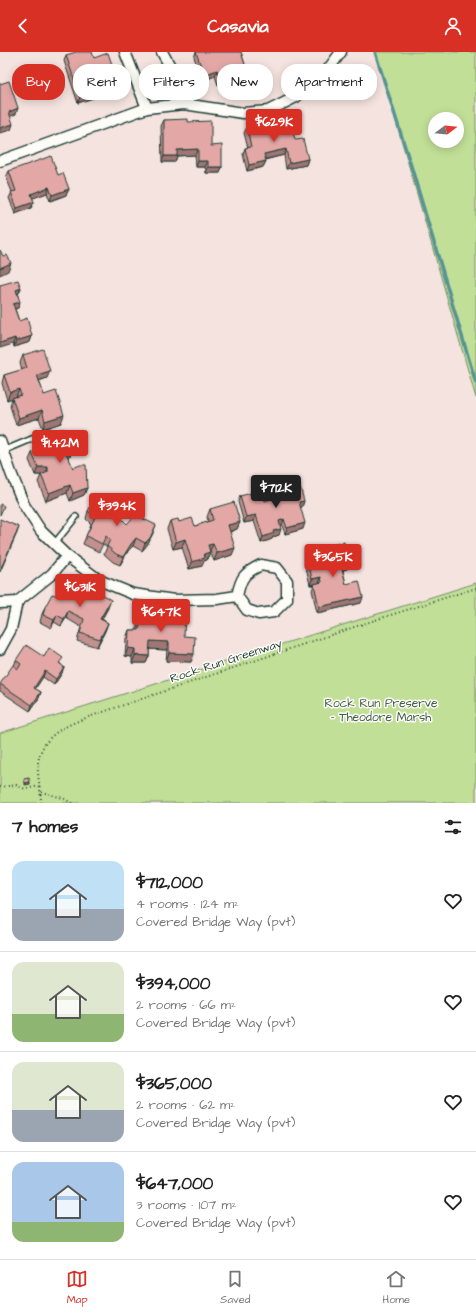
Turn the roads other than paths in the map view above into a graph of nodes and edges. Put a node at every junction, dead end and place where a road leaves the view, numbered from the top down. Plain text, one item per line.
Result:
1 (125, 52) edge
2 (162, 52) edge
3 (341, 52) edge
4 (184, 104) junction
5 (147, 108) junction
6 (0, 161) edge
7 (38, 436) dead end
8 (2, 446) edge
9 (76, 517) dead end
10 (54, 544) junction
11 (67, 556) junction
12 (237, 596) junction
13 (17, 602) junction
14 (0, 603) edge
15 (0, 649) edge

1 - 5 street
2 - 4 street
3 - 4 street
4 - 5 street
5 - 6 street
7 - 8 lane
8 - 10 street
9 - 10 lane
10 - 11 street
11 - 12 street
11 - 13 street
12 - 12 street
13 - 14 street
13 - 15 street

